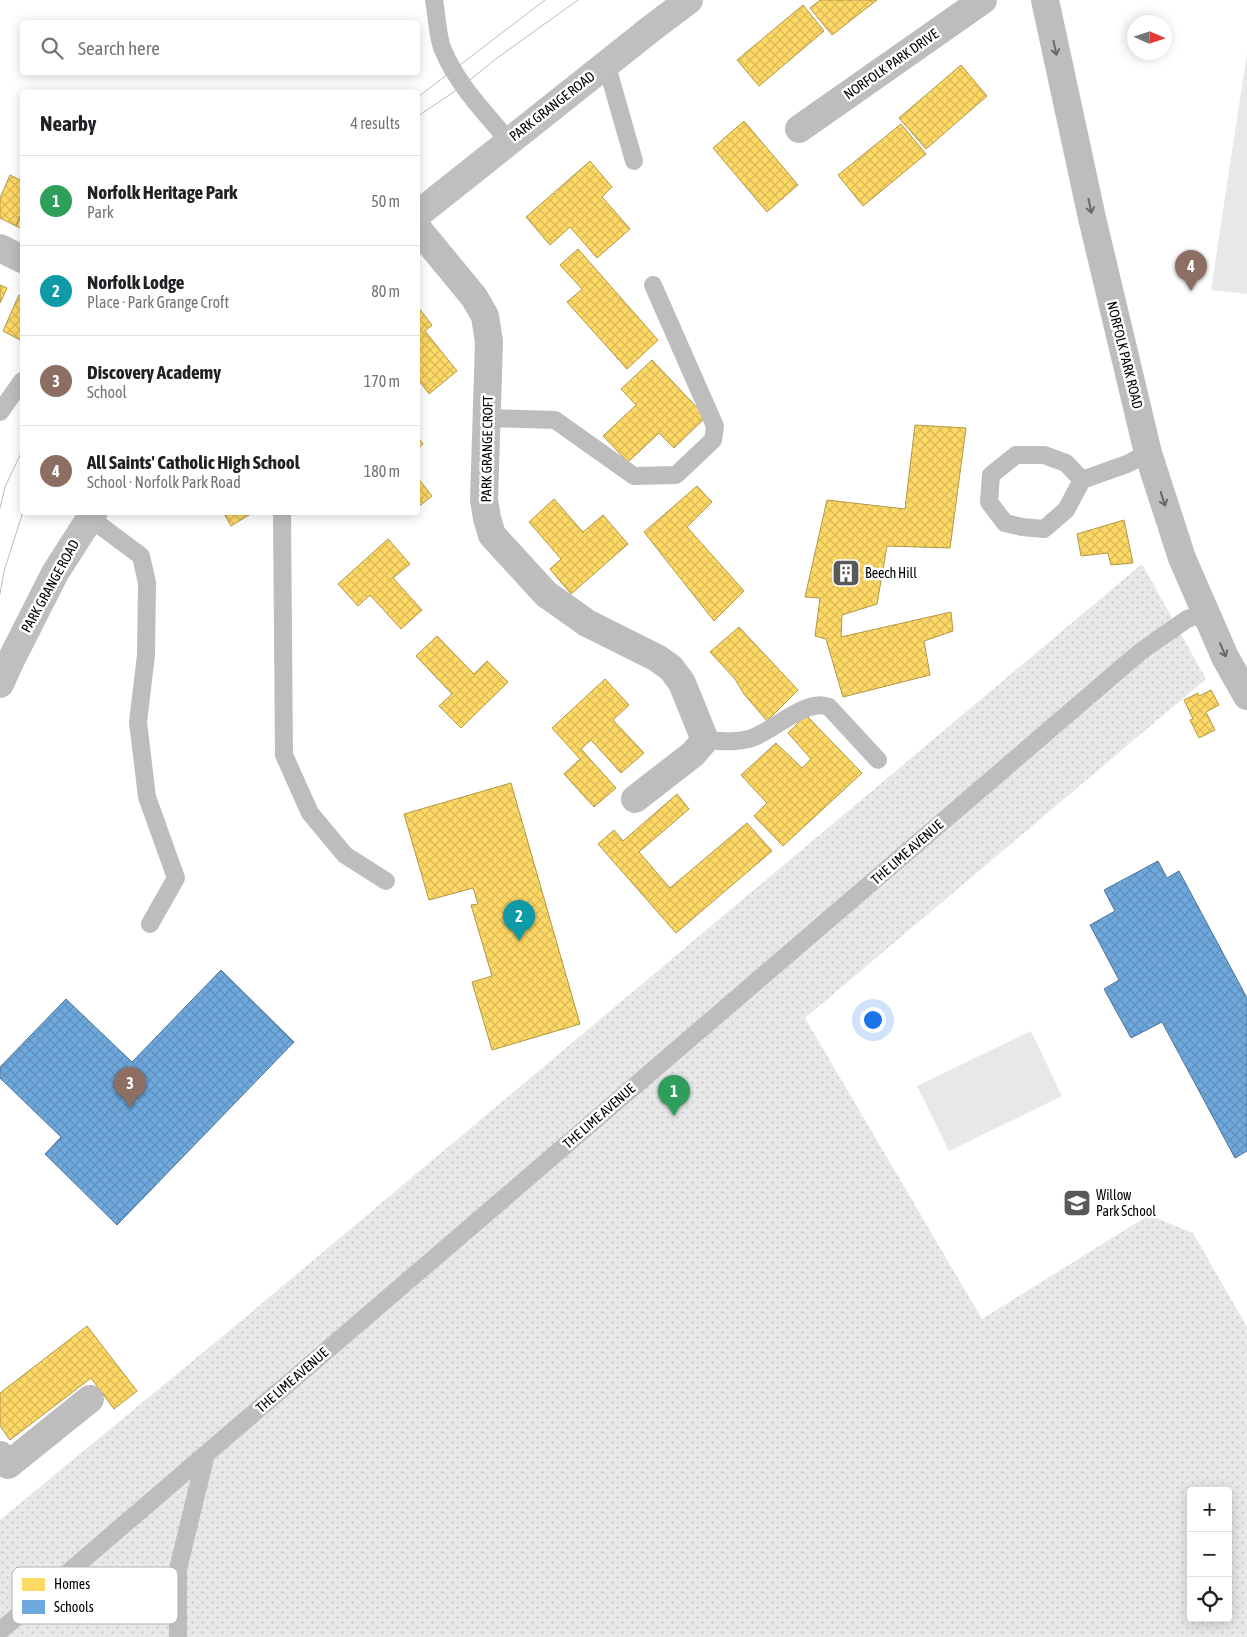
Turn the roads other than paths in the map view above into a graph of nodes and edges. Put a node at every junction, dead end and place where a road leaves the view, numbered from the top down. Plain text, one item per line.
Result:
1 (434, 0) edge
2 (689, 0) edge
3 (982, 0) edge
4 (1045, 0) edge
5 (606, 64) junction
6 (798, 129) dead end
7 (509, 141) junction
8 (634, 161) dead end
9 (420, 212) edge
10 (420, 231) edge
11 (0, 248) edge
12 (20, 258) edge
13 (653, 285) dead end
14 (20, 384) edge
15 (0, 412) edge
16 (487, 418) junction
17 (1148, 453) junction
18 (1082, 480) junction
19 (92, 515) edge
20 (282, 515) edge
21 (1206, 613) junction
22 (3, 669) edge
23 (1247, 696) edge
24 (705, 740) junction
25 (878, 760) dead end
26 (635, 799) dead end
27 (386, 881) dead end
28 (150, 924) dead end
29 (90, 1400) dead end
30 (206, 1454) junction
31 (3, 1463) edge
32 (74, 1567) edge
33 (12, 1621) edge
34 (0, 1631) edge
35 (178, 1637) edge

1 - 7 lane
2 - 5 street, PARK GRANGE ROAD
3 - 6 street, NORFOLK PARK DRIVE
4 -> 17 street, NORFOLK PARK ROAD
5 - 7 street, PARK GRANGE ROAD
5 - 8 lane
7 - 9 street, PARK GRANGE ROAD
10 - 16 street, PARK GRANGE CROFT
11 - 12 street
13 - 16 lane
14 - 15 lane
16 - 24 street, PARK GRANGE CROFT
17 - 18 lane
17 -> 21 street, NORFOLK PARK ROAD
18 - 18 lane
19 - 22 street, PARK GRANGE ROAD
19 - 28 lane
20 - 27 lane
21 -> 23 street, NORFOLK PARK ROAD
21 - 30 lane, THE LIME AVENUE
24 - 25 lane
24 - 26 street
29 - 31 street
30 - 32 lane, THE LIME AVENUE
30 - 35 lane
33 - 34 lane, THE LIME AVENUE

